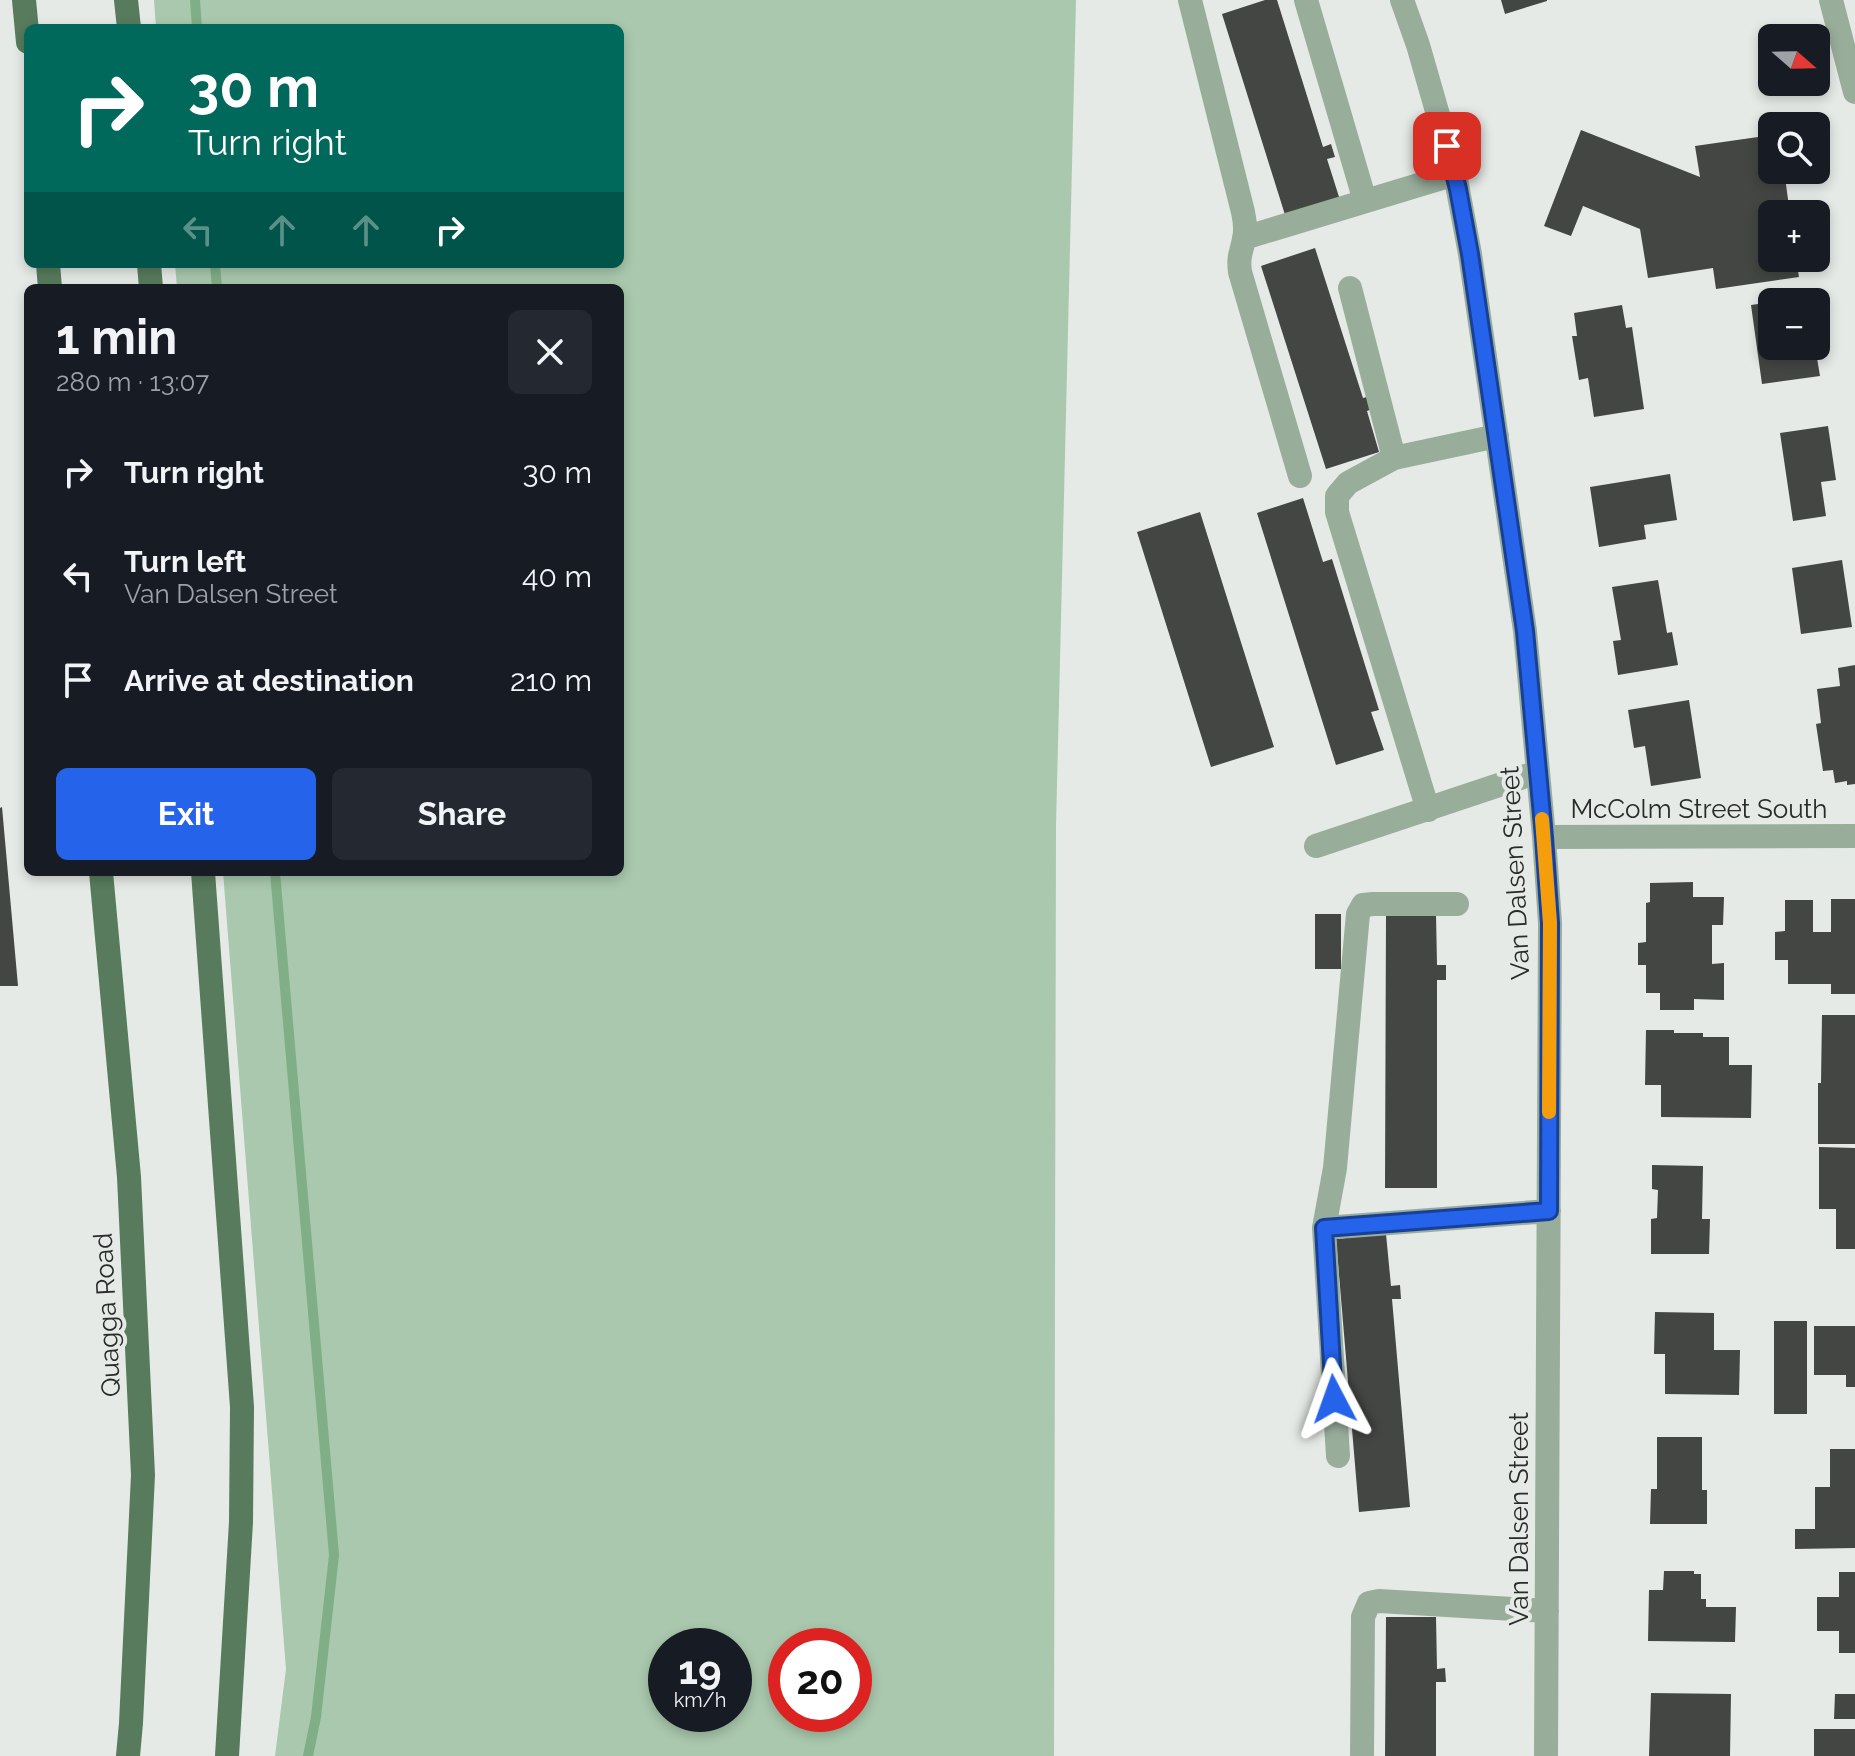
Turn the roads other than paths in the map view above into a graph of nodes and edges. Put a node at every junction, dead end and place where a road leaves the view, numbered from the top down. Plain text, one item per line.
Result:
1 (24, 0) edge
2 (126, 0) edge
3 (1190, 0) edge
4 (1306, 0) edge
5 (1402, 0) edge
6 (1831, 0) edge
7 (26, 24) edge
8 (129, 24) edge
9 (1855, 92) edge
10 (1455, 174) junction
11 (1365, 201) junction
12 (1244, 238) junction
13 (1350, 288) dead end
14 (1497, 436) junction
15 (1394, 458) junction
16 (1300, 476) dead end
17 (1538, 772) junction
18 (1428, 810) junction
19 (1855, 836) edge
20 (1544, 837) junction
21 (1316, 846) dead end
22 (101, 876) edge
23 (203, 876) edge
24 (1457, 904) dead end
25 (1549, 1211) junction
26 (1324, 1228) junction
27 (1338, 1456) dead end
28 (1547, 1611) junction
29 (128, 1756) edge
30 (227, 1756) edge
31 (1362, 1756) edge
32 (1546, 1756) edge

1 - 7 main road
2 - 8 main road
3 - 12 street
4 - 11 street
5 - 10 street, Van Dalsen Street
6 - 9 street
10 - 11 street
10 - 14 street, Van Dalsen Street
11 - 12 street
12 - 16 street
13 - 15 street
14 - 15 street
14 - 17 street, Van Dalsen Street
15 - 18 street
17 - 18 street
17 - 20 street, Van Dalsen Street
18 - 21 street
19 - 20 street, McColm Street South
20 - 25 street, Van Dalsen Street
22 - 29 main road, Quagga Road
23 - 30 main road
24 - 26 street
25 - 26 street
25 - 28 street, Van Dalsen Street
26 - 27 street
28 - 31 street
28 - 32 street, Van Dalsen Street

